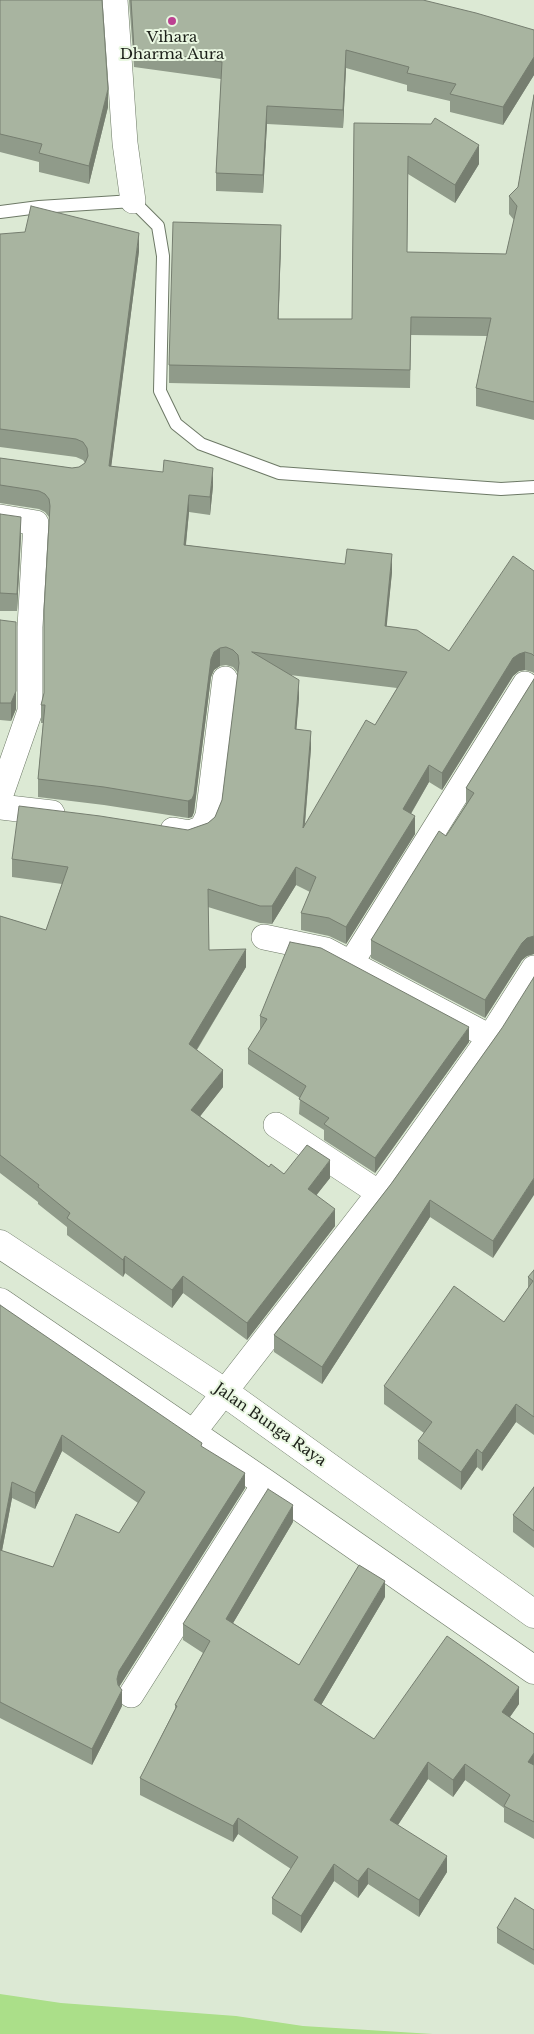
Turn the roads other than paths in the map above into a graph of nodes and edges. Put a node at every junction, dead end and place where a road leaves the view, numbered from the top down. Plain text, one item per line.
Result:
1 (115, 0) edge
2 (133, 201) junction
3 (0, 212) edge
4 (534, 487) edge
5 (0, 516) edge
6 (225, 679) dead end
7 (525, 684) dead end
8 (0, 797) edge
9 (0, 807) edge
10 (74, 816) edge
11 (151, 827) edge
12 (264, 937) dead end
13 (350, 963) junction
14 (534, 968) edge
15 (490, 1037) junction
16 (276, 1125) dead end
17 (379, 1193) junction
18 (0, 1244) edge
19 (0, 1302) edge
20 (224, 1392) junction
21 (192, 1434) junction
22 (265, 1483) junction
23 (534, 1614) edge
24 (534, 1670) edge
25 (131, 1696) dead end

1 - 2 street
2 - 3 lane
2 - 4 lane
5 - 8 street
6 - 11 street
7 - 13 street
9 - 10 street
12 - 13 street
13 - 15 street
14 - 15 street
15 - 17 street
16 - 17 street
17 - 20 street
18 - 20 main road, Jalan Bunga Raya
19 - 21 main road
20 - 21 street
20 - 23 main road, Jalan Bunga Raya
21 - 22 main road
22 - 24 main road
22 - 25 street

